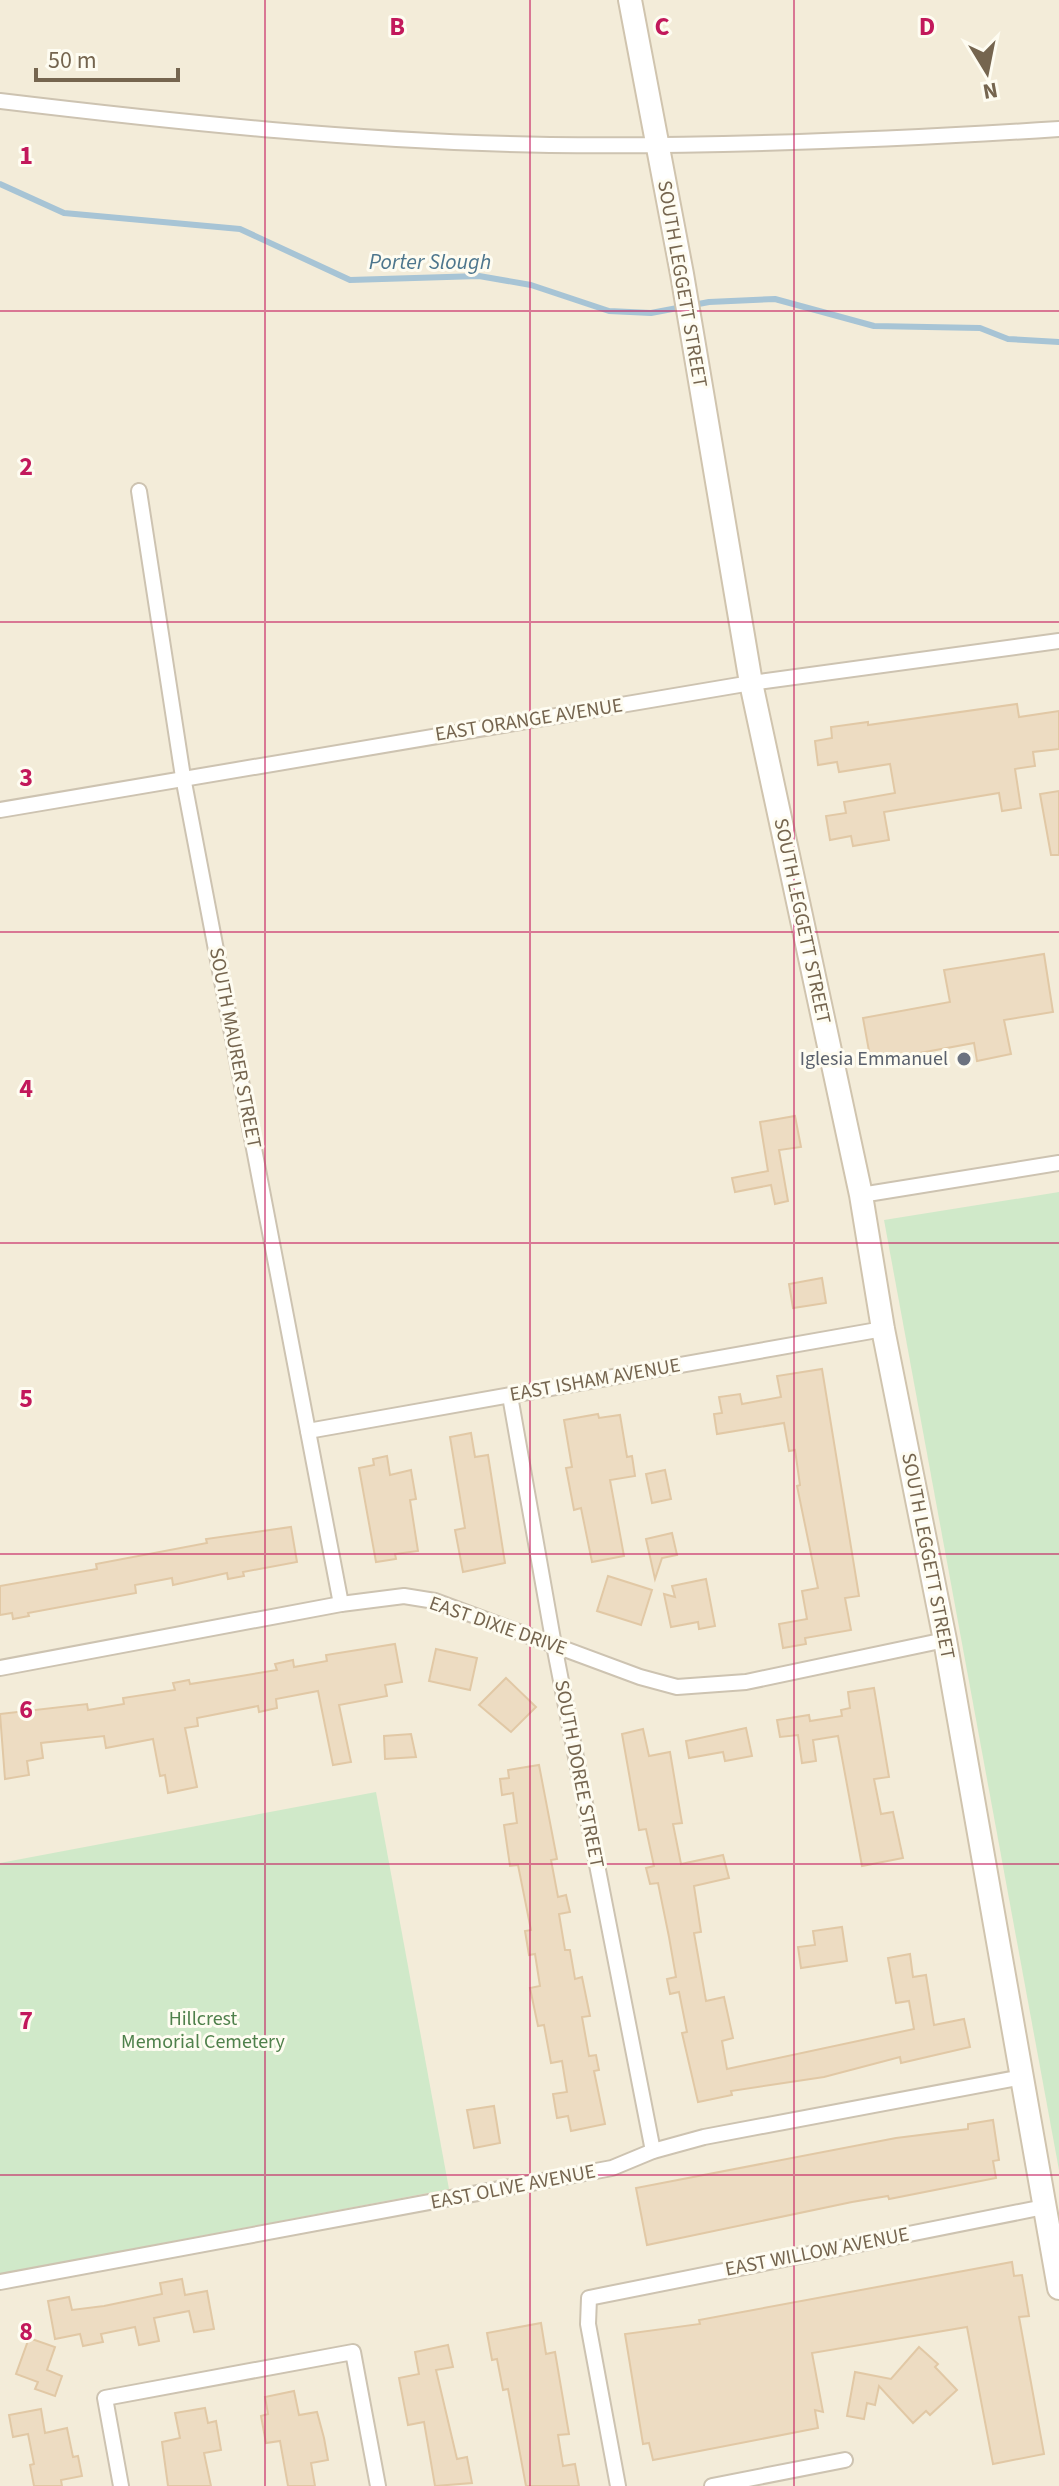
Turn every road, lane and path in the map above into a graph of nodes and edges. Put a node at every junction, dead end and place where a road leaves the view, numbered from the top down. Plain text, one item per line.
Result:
1 (630, 0) edge
2 (0, 101) edge
3 (1059, 129) edge
4 (657, 145) junction
5 (139, 491) dead end
6 (1059, 641) edge
7 (751, 683) junction
8 (183, 777) junction
9 (0, 810) edge
10 (1059, 1163) edge
11 (861, 1195) junction
12 (883, 1329) junction
13 (510, 1396) junction
14 (308, 1431) junction
15 (341, 1604) junction
16 (945, 1640) junction
17 (554, 1645) junction
18 (0, 1668) edge
19 (1022, 2077) junction
20 (653, 2151) junction
21 (1044, 2207) junction
22 (0, 2282) edge
23 (1059, 2288) edge
24 (845, 2460) dead end
25 (121, 2486) edge
26 (378, 2486) edge
27 (618, 2486) edge
28 (712, 2486) edge

1 - 4 street, SOUTH LEGGETT STREET
2 - 4 street
3 - 4 street
4 - 7 street, SOUTH LEGGETT STREET
5 - 8 street, SOUTH MAURER STREET
6 - 7 street, EAST ORANGE AVENUE
7 - 8 street, EAST ORANGE AVENUE
7 - 11 street, SOUTH LEGGETT STREET
8 - 9 street, EAST ORANGE AVENUE
8 - 14 street, SOUTH MAURER STREET
10 - 11 street
11 - 12 street, SOUTH LEGGETT STREET
12 - 13 street, EAST ISHAM AVENUE
12 - 16 street, SOUTH LEGGETT STREET
13 - 14 street, EAST ISHAM AVENUE
13 - 17 street, SOUTH DOREE STREET
14 - 15 street, SOUTH MAURER STREET
15 - 17 street, EAST DIXIE DRIVE
15 - 18 street, EAST DIXIE DRIVE
16 - 17 street, EAST DIXIE DRIVE
16 - 19 street, SOUTH LEGGETT STREET
17 - 20 street, SOUTH DOREE STREET
19 - 20 street, EAST OLIVE AVENUE
19 - 21 street, SOUTH LEGGETT STREET
20 - 22 street, EAST OLIVE AVENUE
21 - 23 street, SOUTH LEGGETT STREET
21 - 27 street, EAST WILLOW AVENUE
24 - 28 street
25 - 26 street

